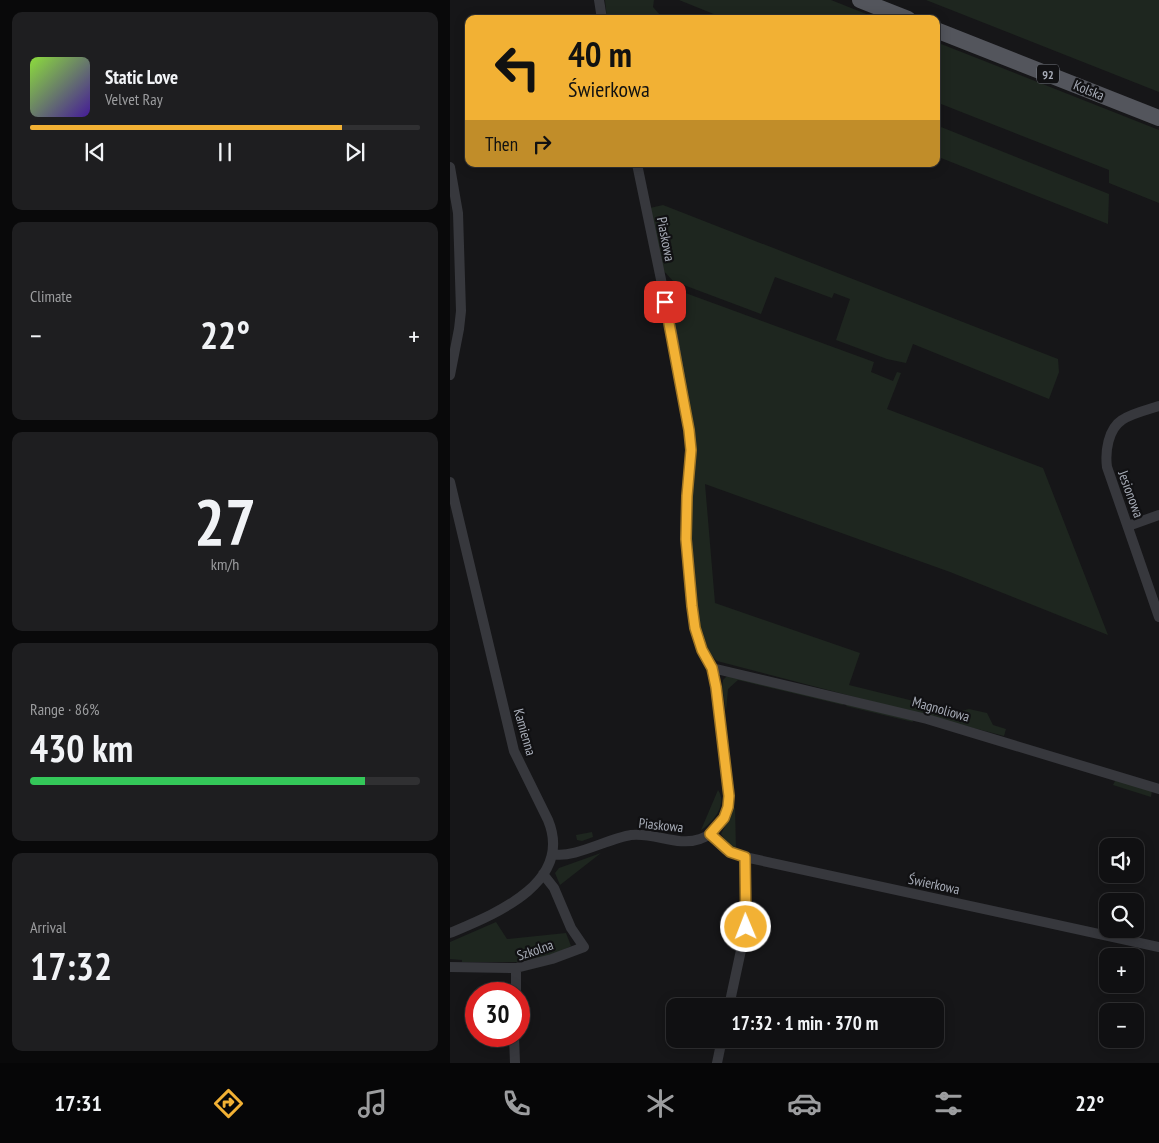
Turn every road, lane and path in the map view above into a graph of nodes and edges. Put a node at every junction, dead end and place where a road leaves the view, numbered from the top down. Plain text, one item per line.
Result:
1 (599, 0) edge
2 (860, 0) edge
3 (601, 15) edge
4 (898, 15) edge
5 (940, 32) edge
6 (1159, 118) edge
7 (450, 167) edge
8 (638, 167) edge
9 (450, 375) edge
10 (1159, 406) edge
11 (450, 482) edge
12 (1159, 516) edge
13 (1128, 526) junction
14 (1159, 617) edge
15 (712, 668) junction
16 (1159, 790) edge
17 (710, 834) junction
18 (553, 854) junction
19 (745, 857) junction
20 (543, 874) junction
21 (450, 933) edge
22 (1159, 947) edge
23 (450, 967) edge
24 (516, 968) junction
25 (516, 982) edge
26 (731, 998) edge
27 (515, 1047) edge
28 (720, 1048) edge
29 (516, 1063) edge
30 (717, 1063) edge

1 - 3 street
2 - 4 main road
5 - 6 main road, Kolska / 92
7 - 9 street
8 - 15 street, Piaskowa
10 - 13 street, Jesionowa
11 - 18 street, Kamienna
12 - 13 street
13 - 14 street, Jesionowa
15 - 16 street, Magnoliowa
15 - 17 street, Piaskowa
17 - 18 street, Piaskowa
17 - 19 street, Świerkowa
18 - 20 street
19 - 22 street, Świerkowa
19 - 26 street
20 - 21 street
20 - 24 street, Szkolna
23 - 24 street
24 - 25 street, Szkolna
27 - 29 street
28 - 30 street

